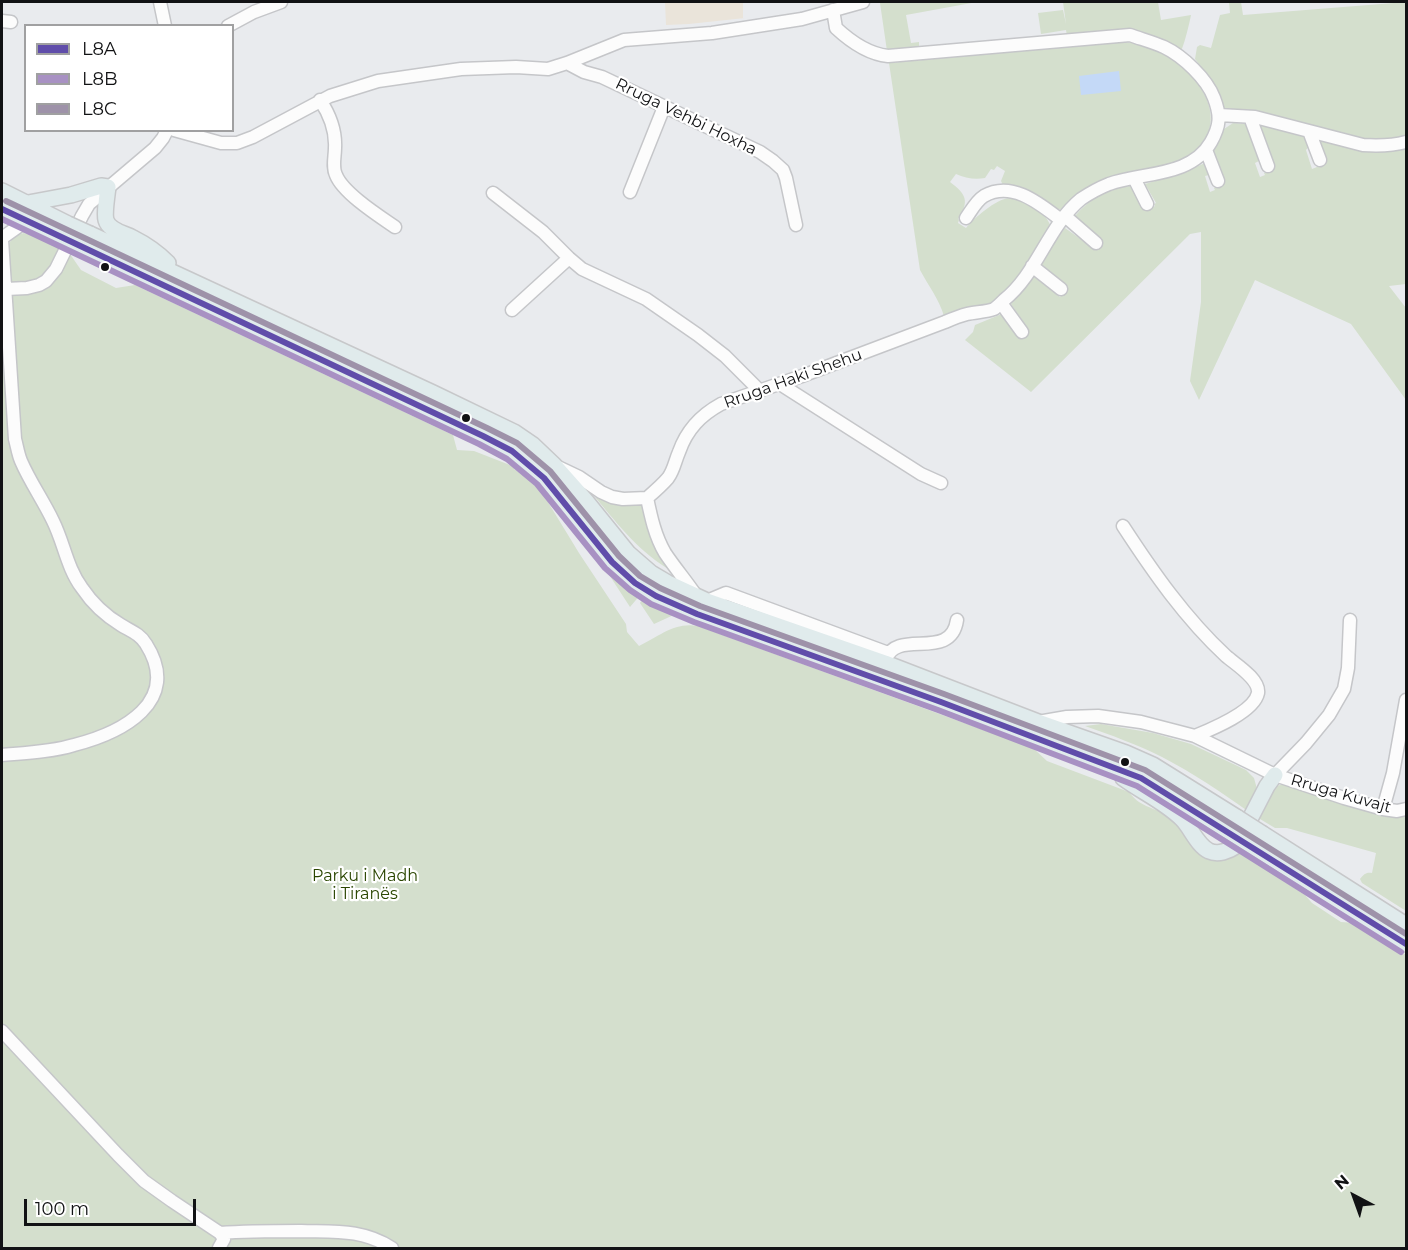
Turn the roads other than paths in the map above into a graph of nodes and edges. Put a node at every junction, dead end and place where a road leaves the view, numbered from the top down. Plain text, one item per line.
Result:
1 (160, 2) edge
2 (282, 2) edge
3 (863, 2) edge
4 (833, 10) junction
5 (165, 24) edge
6 (232, 24) edge
7 (567, 63) junction
8 (320, 100) junction
9 (664, 107) junction
10 (1219, 115) junction
11 (1250, 117) junction
12 (1309, 130) junction
13 (166, 132) edge
14 (182, 132) edge
15 (1407, 142) edge
16 (1206, 150) junction
17 (1320, 160) dead end
18 (1268, 166) dead end
19 (1134, 178) junction
20 (1218, 181) dead end
21 (108, 187) junction
22 (2, 191) edge
23 (630, 192) dead end
24 (493, 193) dead end
25 (28, 203) junction
26 (1147, 204) dead end
27 (2, 209) edge
28 (966, 218) dead end
29 (1063, 218) junction
30 (31, 223) junction
31 (796, 225) dead end
32 (394, 227) dead end
33 (2, 239) edge
34 (1096, 243) dead end
35 (569, 258) junction
36 (1032, 266) junction
37 (183, 276) junction
38 (6, 289) junction
39 (1061, 289) dead end
40 (1001, 303) junction
41 (512, 310) dead end
42 (1022, 332) dead end
43 (780, 384) junction
44 (759, 390) junction
45 (554, 465) junction
46 (941, 483) dead end
47 (647, 498) junction
48 (1123, 526) dead end
49 (702, 599) junction
50 (957, 620) dead end
51 (1350, 620) dead end
52 (886, 658) junction
53 (1407, 700) edge
54 (1038, 722) junction
55 (1195, 736) junction
56 (2, 755) edge
57 (1101, 763) junction
58 (1275, 775) junction
59 (1383, 809) junction
60 (1407, 809) edge
61 (1407, 925) edge
62 (1407, 944) edge
63 (2, 1031) edge
64 (220, 1233) junction
65 (219, 1248) edge
66 (392, 1248) edge

1 - 5 street
2 - 6 street
3 - 4 street
4 - 7 street
4 - 10 street
7 - 8 street
7 - 9 street, Rruga Vehbi Hoxha
8 - 14 street
8 - 32 street
9 - 23 street
9 - 31 street, Rruga Vehbi Hoxha
10 - 11 street
10 - 16 street
11 - 12 street
11 - 18 street
12 - 15 street
12 - 17 street
13 - 21 street
16 - 19 street
16 - 20 street
19 - 26 street
19 - 29 street
21 - 25 main road
21 - 37 main road
21 - 38 street
22 - 25 main road
24 - 35 street
25 - 37 main road, bridge
27 - 30 main road
28 - 29 street
29 - 34 street
29 - 36 street
30 - 33 street
30 - 57 main road, bridge
33 - 38 street
35 - 41 street
35 - 44 street
36 - 39 street
36 - 40 street
37 - 45 main road
38 - 56 street
40 - 42 street
40 - 43 street, Rruga Haki Shehu
43 - 44 street, Rruga Haki Shehu
43 - 46 street
44 - 47 street, Rruga Haki Shehu
45 - 47 street
45 - 49 main road
47 - 49 street
48 - 55 street
49 - 52 main road
50 - 52 street
51 - 58 street, Rruga Kuvajt
52 - 54 main road
53 - 59 street
54 - 55 street, Rruga Kuvajt
54 - 61 main road, bridge
55 - 58 street, Rruga Kuvajt
57 - 58 main road
57 - 62 main road, bridge
58 - 59 street, Rruga Kuvajt
59 - 60 street, Rruga Kuvajt
63 - 64 street
64 - 65 street
64 - 66 street

